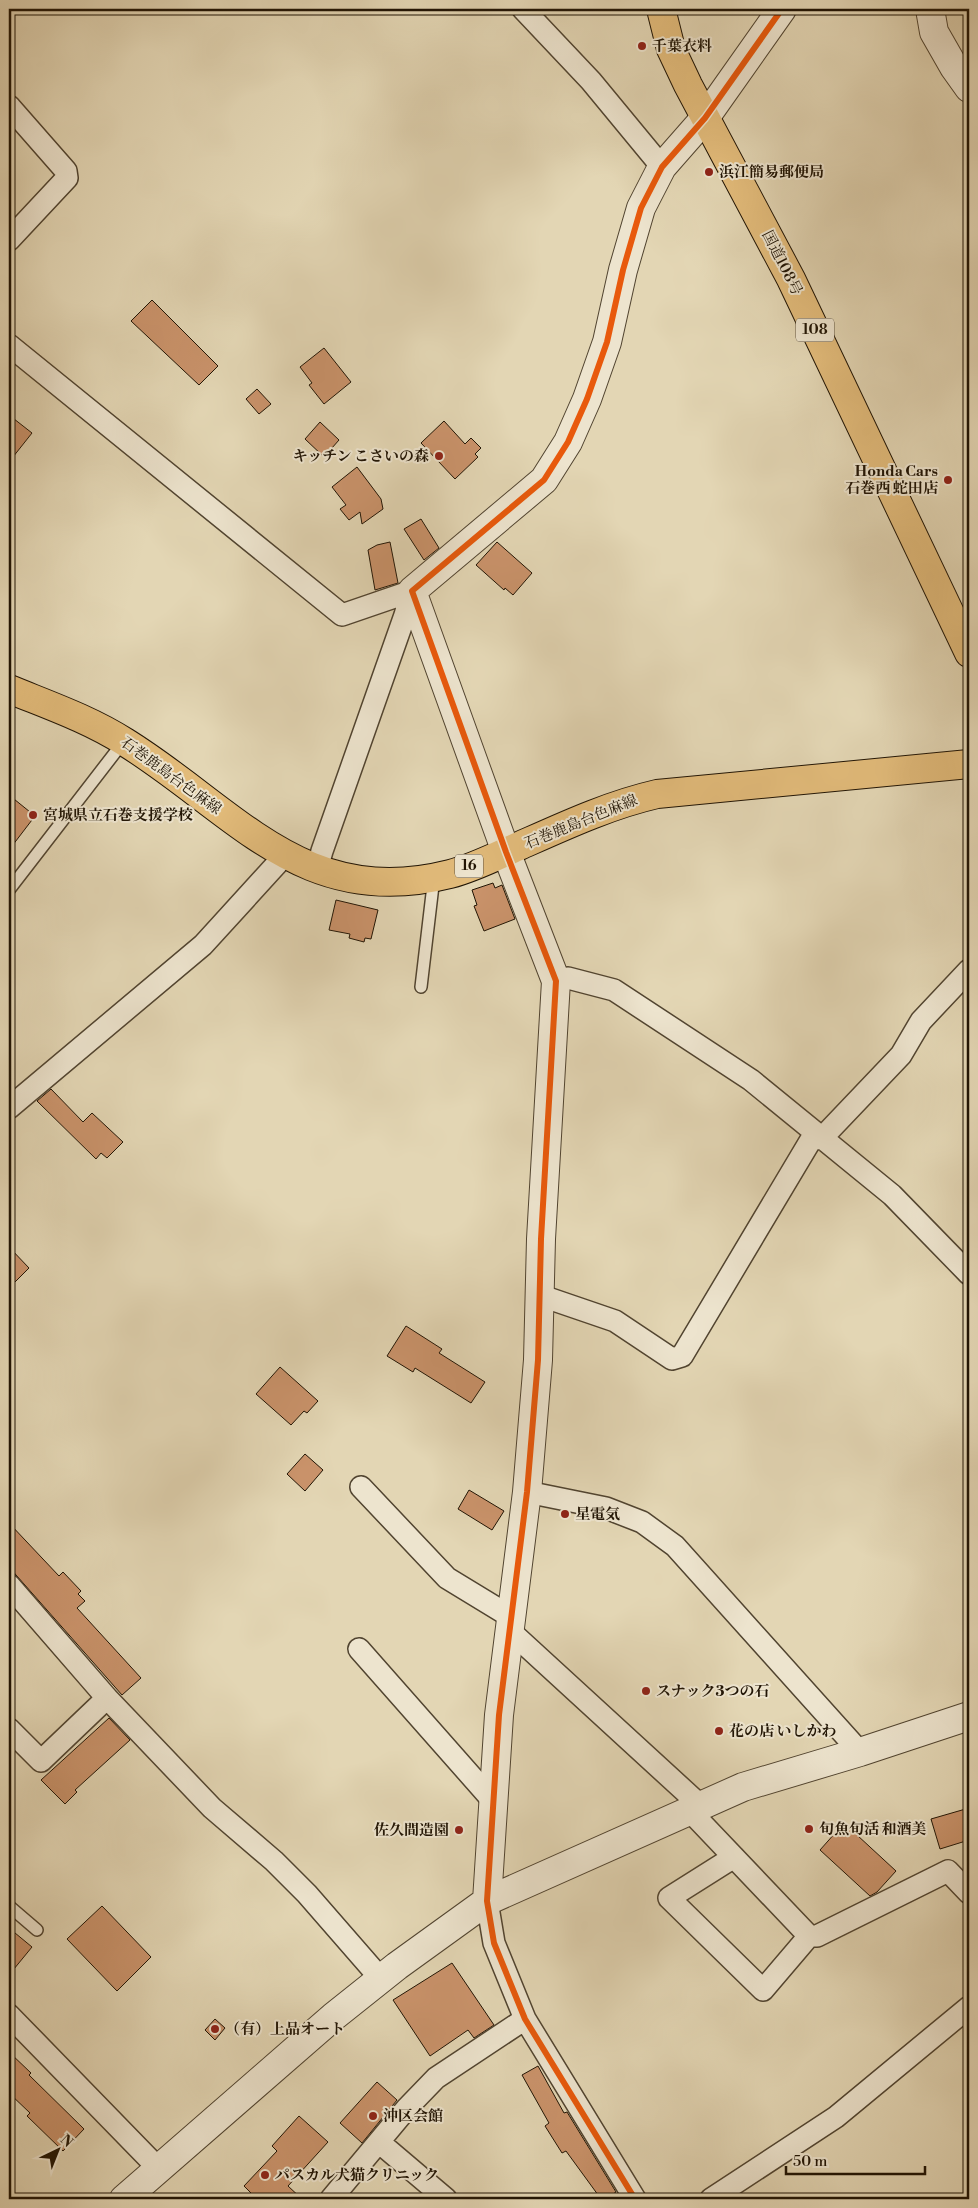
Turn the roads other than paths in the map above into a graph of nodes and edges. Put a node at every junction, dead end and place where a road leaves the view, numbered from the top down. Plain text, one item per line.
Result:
1 (524, 9) edge
2 (661, 9) edge
3 (782, 9) edge
4 (930, 9) edge
5 (969, 88) edge
6 (9, 106) edge
7 (705, 118) junction
8 (662, 167) junction
9 (9, 240) edge
10 (9, 345) edge
11 (412, 591) junction
12 (969, 653) edge
13 (9, 689) edge
14 (124, 741) junction
15 (969, 764) edge
16 (506, 852) junction
17 (285, 855) junction
18 (317, 869) junction
19 (434, 877) junction
20 (9, 890) edge
21 (969, 970) edge
22 (556, 981) junction
23 (421, 987) dead end
24 (9, 1108) edge
25 (818, 1136) junction
26 (969, 1274) edge
27 (539, 1295) junction
28 (361, 1487) dead end
29 (527, 1492) junction
30 (9, 1585) edge
31 (510, 1624) junction
32 (359, 1649) dead end
33 (107, 1698) junction
34 (969, 1716) edge
35 (9, 1729) edge
36 (860, 1752) junction
37 (494, 1802) junction
38 (695, 1808) junction
39 (734, 1857) junction
40 (969, 1893) edge
41 (487, 1901) junction
42 (9, 1906) edge
43 (37, 1930) dead end
44 (809, 1936) junction
45 (381, 1978) junction
46 (969, 2007) edge
47 (9, 2015) edge
48 (525, 2019) junction
49 (380, 2143) junction
50 (158, 2168) junction
51 (124, 2199) edge
52 (331, 2199) edge
53 (446, 2199) edge
54 (635, 2199) edge
55 (710, 2199) edge

1 - 8 street
2 - 7 main road, 国道108号 / 108
3 - 7 street
4 - 5 street
6 - 9 street
7 - 8 street
7 - 12 main road, 国道108号 / 108
8 - 11 street
10 - 11 street
11 - 16 street
11 - 18 street
13 - 14 main road, 石巻鹿島台色麻線 / 16
14 - 17 main road, 石巻鹿島台色麻線 / 16
14 - 20 lane
15 - 16 main road, 石巻鹿島台色麻線 / 16
16 - 19 main road, 石巻鹿島台色麻線 / 16
16 - 22 street
17 - 18 main road, 石巻鹿島台色麻線 / 16
17 - 24 street
18 - 19 main road, 石巻鹿島台色麻線 / 16
19 - 23 lane
21 - 25 street
22 - 25 street
22 - 27 street
25 - 26 street
25 - 27 street
27 - 29 street
28 - 31 street
29 - 31 street
29 - 36 street
30 - 33 street
31 - 37 street
31 - 38 street
32 - 37 street
33 - 35 street
33 - 45 street
34 - 36 street
36 - 38 street
37 - 41 street
38 - 39 street
38 - 41 street
39 - 44 street
39 - 44 street
40 - 44 street
41 - 45 street
41 - 48 street
42 - 43 lane
45 - 50 street
46 - 55 street
47 - 50 street
48 - 49 street
48 - 54 street
49 - 52 street
49 - 53 street
50 - 51 street

